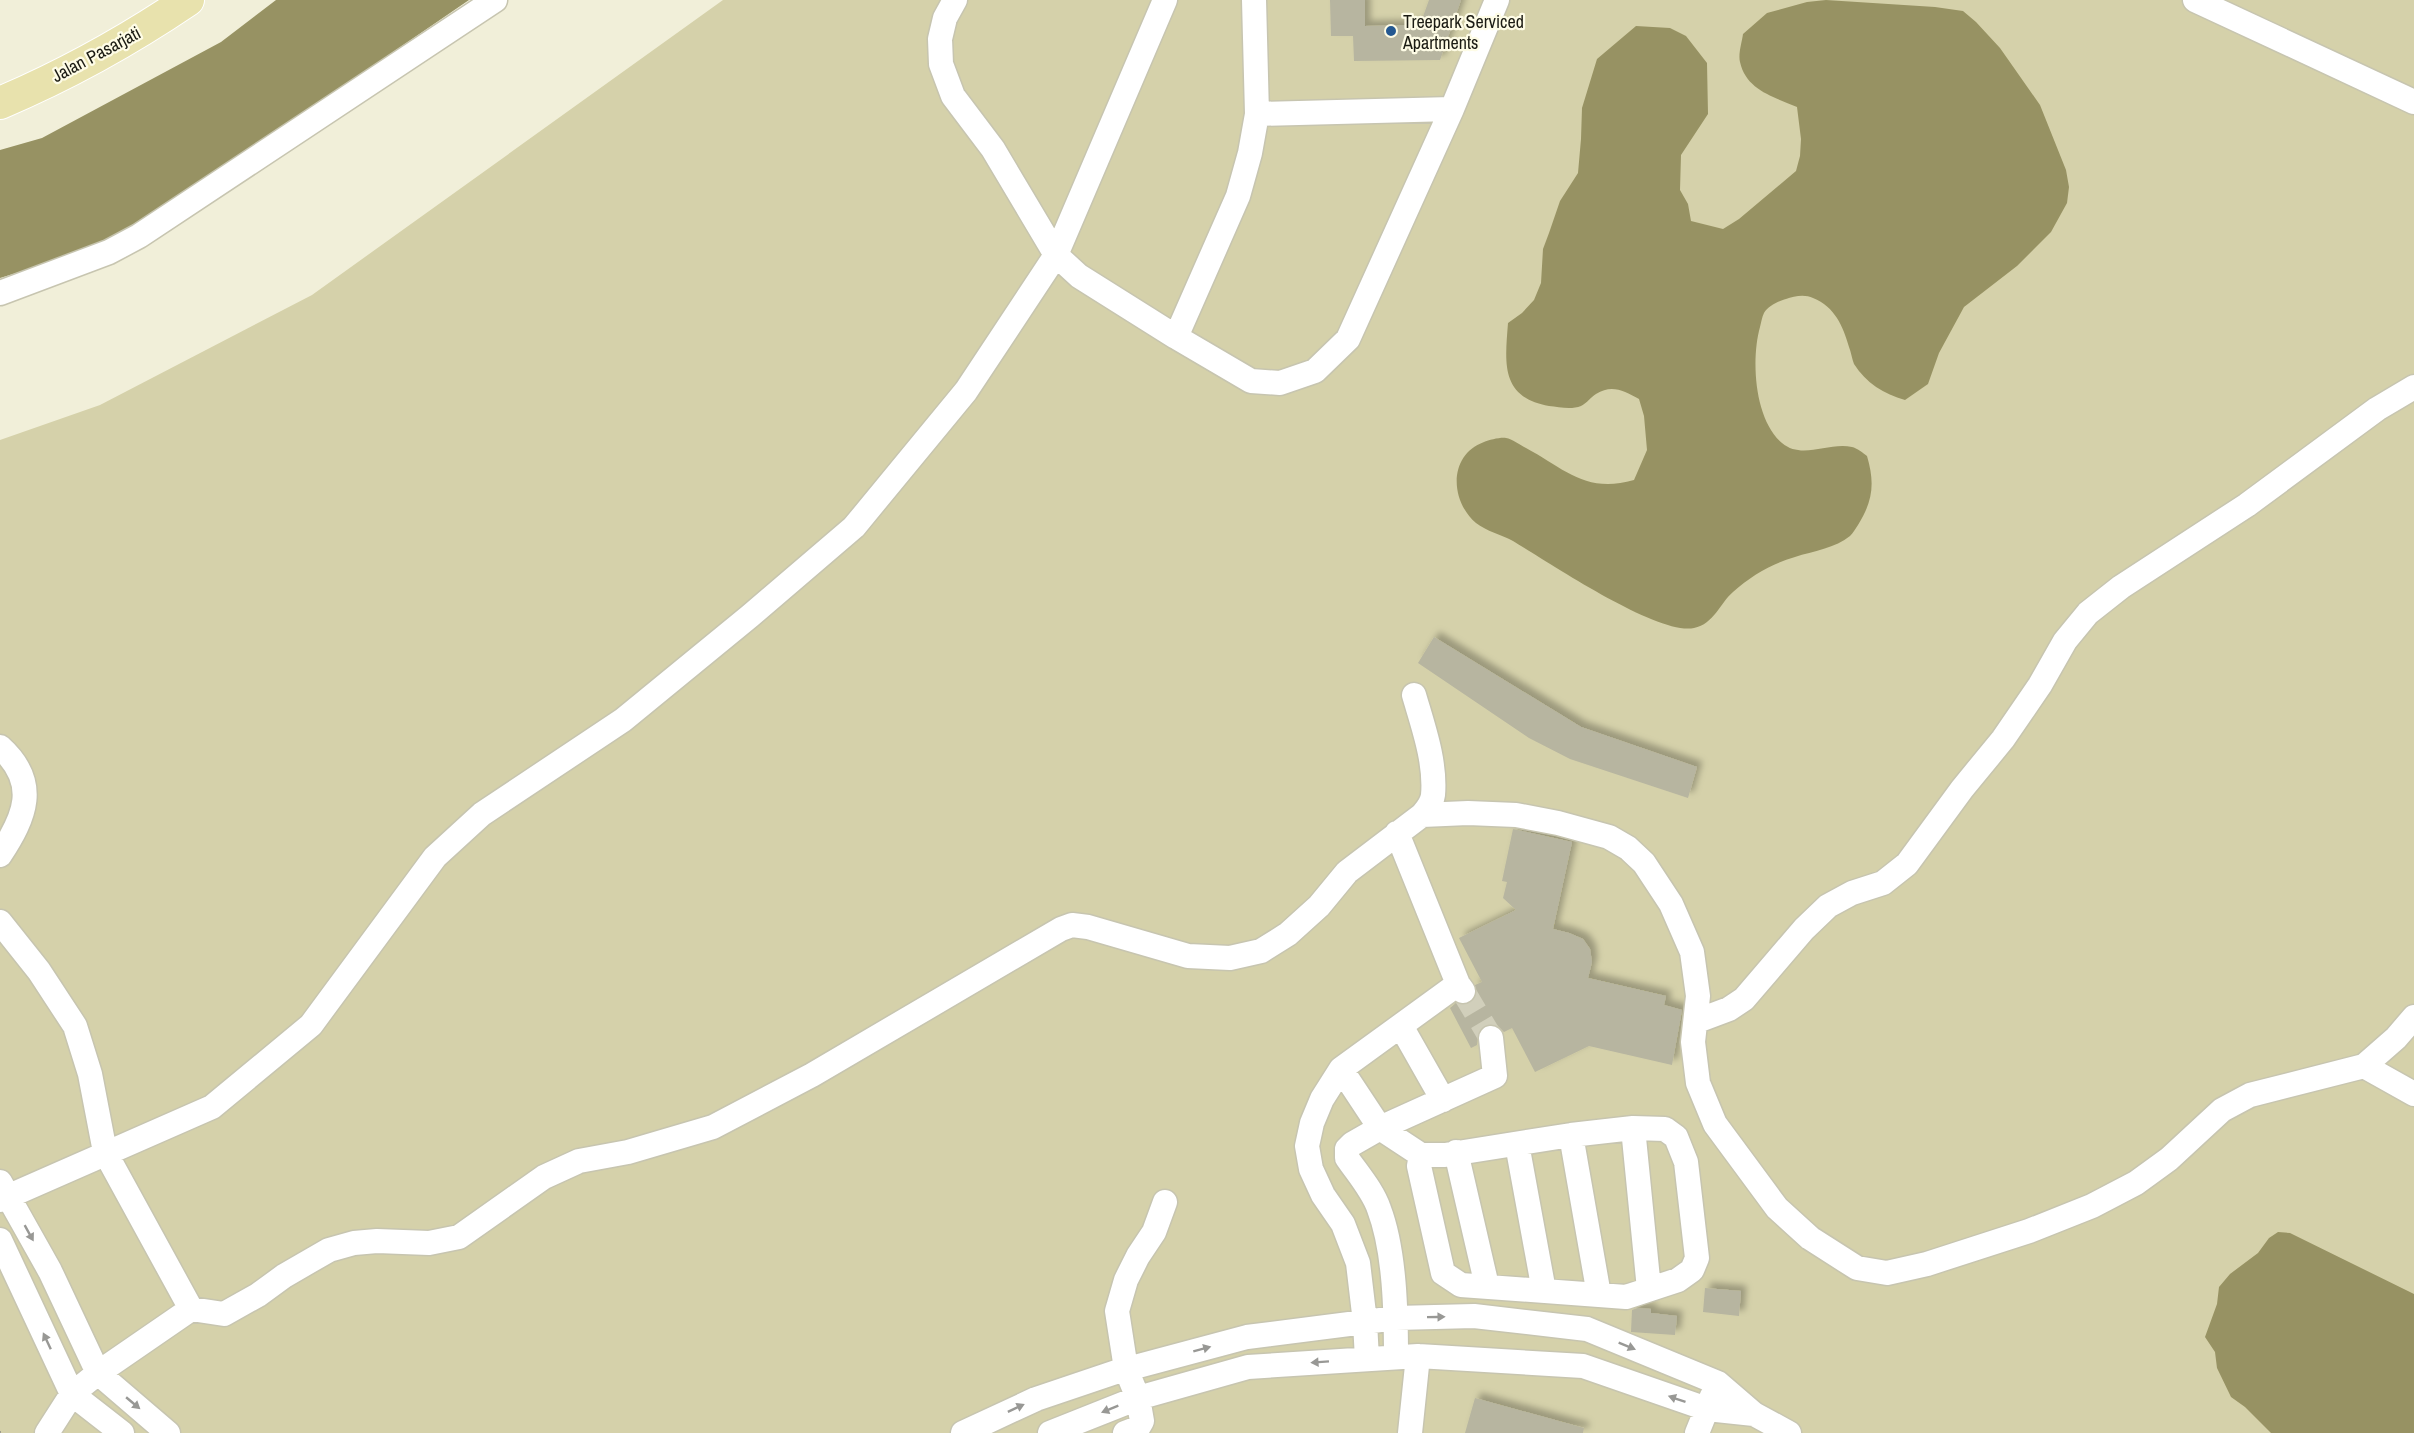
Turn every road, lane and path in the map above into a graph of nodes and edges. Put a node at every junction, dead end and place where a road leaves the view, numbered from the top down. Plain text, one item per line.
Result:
1 (188, 0) edge
2 (495, 0) edge
3 (955, 0) edge
4 (1165, 0) edge
5 (1254, 0) edge
6 (1497, 0) edge
7 (2195, 0) edge
8 (0, 102) edge
9 (2414, 102) edge
10 (1452, 109) junction
11 (1257, 114) junction
12 (1056, 255) junction
13 (0, 293) edge
14 (1176, 337) junction
15 (2414, 387) edge
16 (1414, 695) dead end
17 (0, 747) edge
18 (1422, 815) junction
19 (1396, 833) junction
20 (0, 855) edge
21 (0, 922) edge
22 (2414, 1017) edge
23 (1697, 1021) junction
24 (1401, 1026) junction
25 (1491, 1038) tunnel mouth
26 (2364, 1066) junction
27 (1341, 1069) junction
28 (2414, 1094) edge
29 (1443, 1100) junction
30 (1380, 1128) junction
31 (1633, 1128) junction
32 (1571, 1135) junction
33 (1516, 1144) junction
34 (105, 1152) junction
35 (1456, 1152) junction
36 (1421, 1155) junction
37 (3, 1193) edge
38 (1164, 1202) dead end
39 (0, 1240) edge
40 (1487, 1287) junction
41 (1649, 1290) junction
42 (1544, 1291) junction
43 (1599, 1295) junction
44 (191, 1310) junction
45 (1396, 1318) junction
46 (1365, 1322) junction
47 (1407, 1357) junction
48 (1367, 1359) junction
49 (1126, 1369) junction
50 (98, 1373) junction
51 (1718, 1383) junction
52 (72, 1394) junction
53 (1138, 1398) junction
54 (1707, 1409) junction
55 (1754, 1414) junction
56 (47, 1433) edge
57 (122, 1433) edge
58 (168, 1433) edge
59 (963, 1433) edge
60 (1050, 1433) edge
61 (1125, 1433) edge
62 (1410, 1433) edge
63 (1698, 1433) edge
64 (1790, 1433) edge

1 - 8 main road, Jalan Pasarjati
2 - 13 street
3 - 12 street
4 - 12 street
5 - 11 street
6 - 10 street
7 - 9 street
10 - 11 street
10 - 14 street
11 - 14 street
12 - 14 street
12 - 34 street
15 - 23 street
16 - 18 street
17 - 20 street
18 - 19 street
18 - 23 street
19 - 24 street
19 - 44 street
21 - 34 street
22 - 26 street
23 - 26 street
24 - 27 street
24 - 29 street
25 - 29 street
26 - 28 street
27 - 30 street
27 - 46 street
29 - 30 street
30 - 36 street
30 - 45 street
31 - 32 street
31 - 41 street
31 - 41 street
32 - 33 street
32 - 43 street
33 - 35 street
33 - 42 street
34 - 37 street
34 - 44 street
35 - 36 street
35 - 40 street
36 - 40 street
37 -> 50 street
38 - 49 street
52 -> 39 street
40 - 42 street
41 - 43 street
42 - 43 street
44 - 50 street
45 - 46 street
45 - 47 street
45 -> 51 street
46 - 48 street
49 -> 46 street
47 - 48 street
54 -> 47 street
47 - 62 street
48 -> 53 street
49 - 53 street
59 -> 49 street
50 - 52 street
50 -> 58 street
51 - 54 street
51 - 55 street
52 - 56 street
52 - 57 street
53 -> 60 street
53 - 61 street
54 - 55 street
54 - 63 street
55 - 64 street

